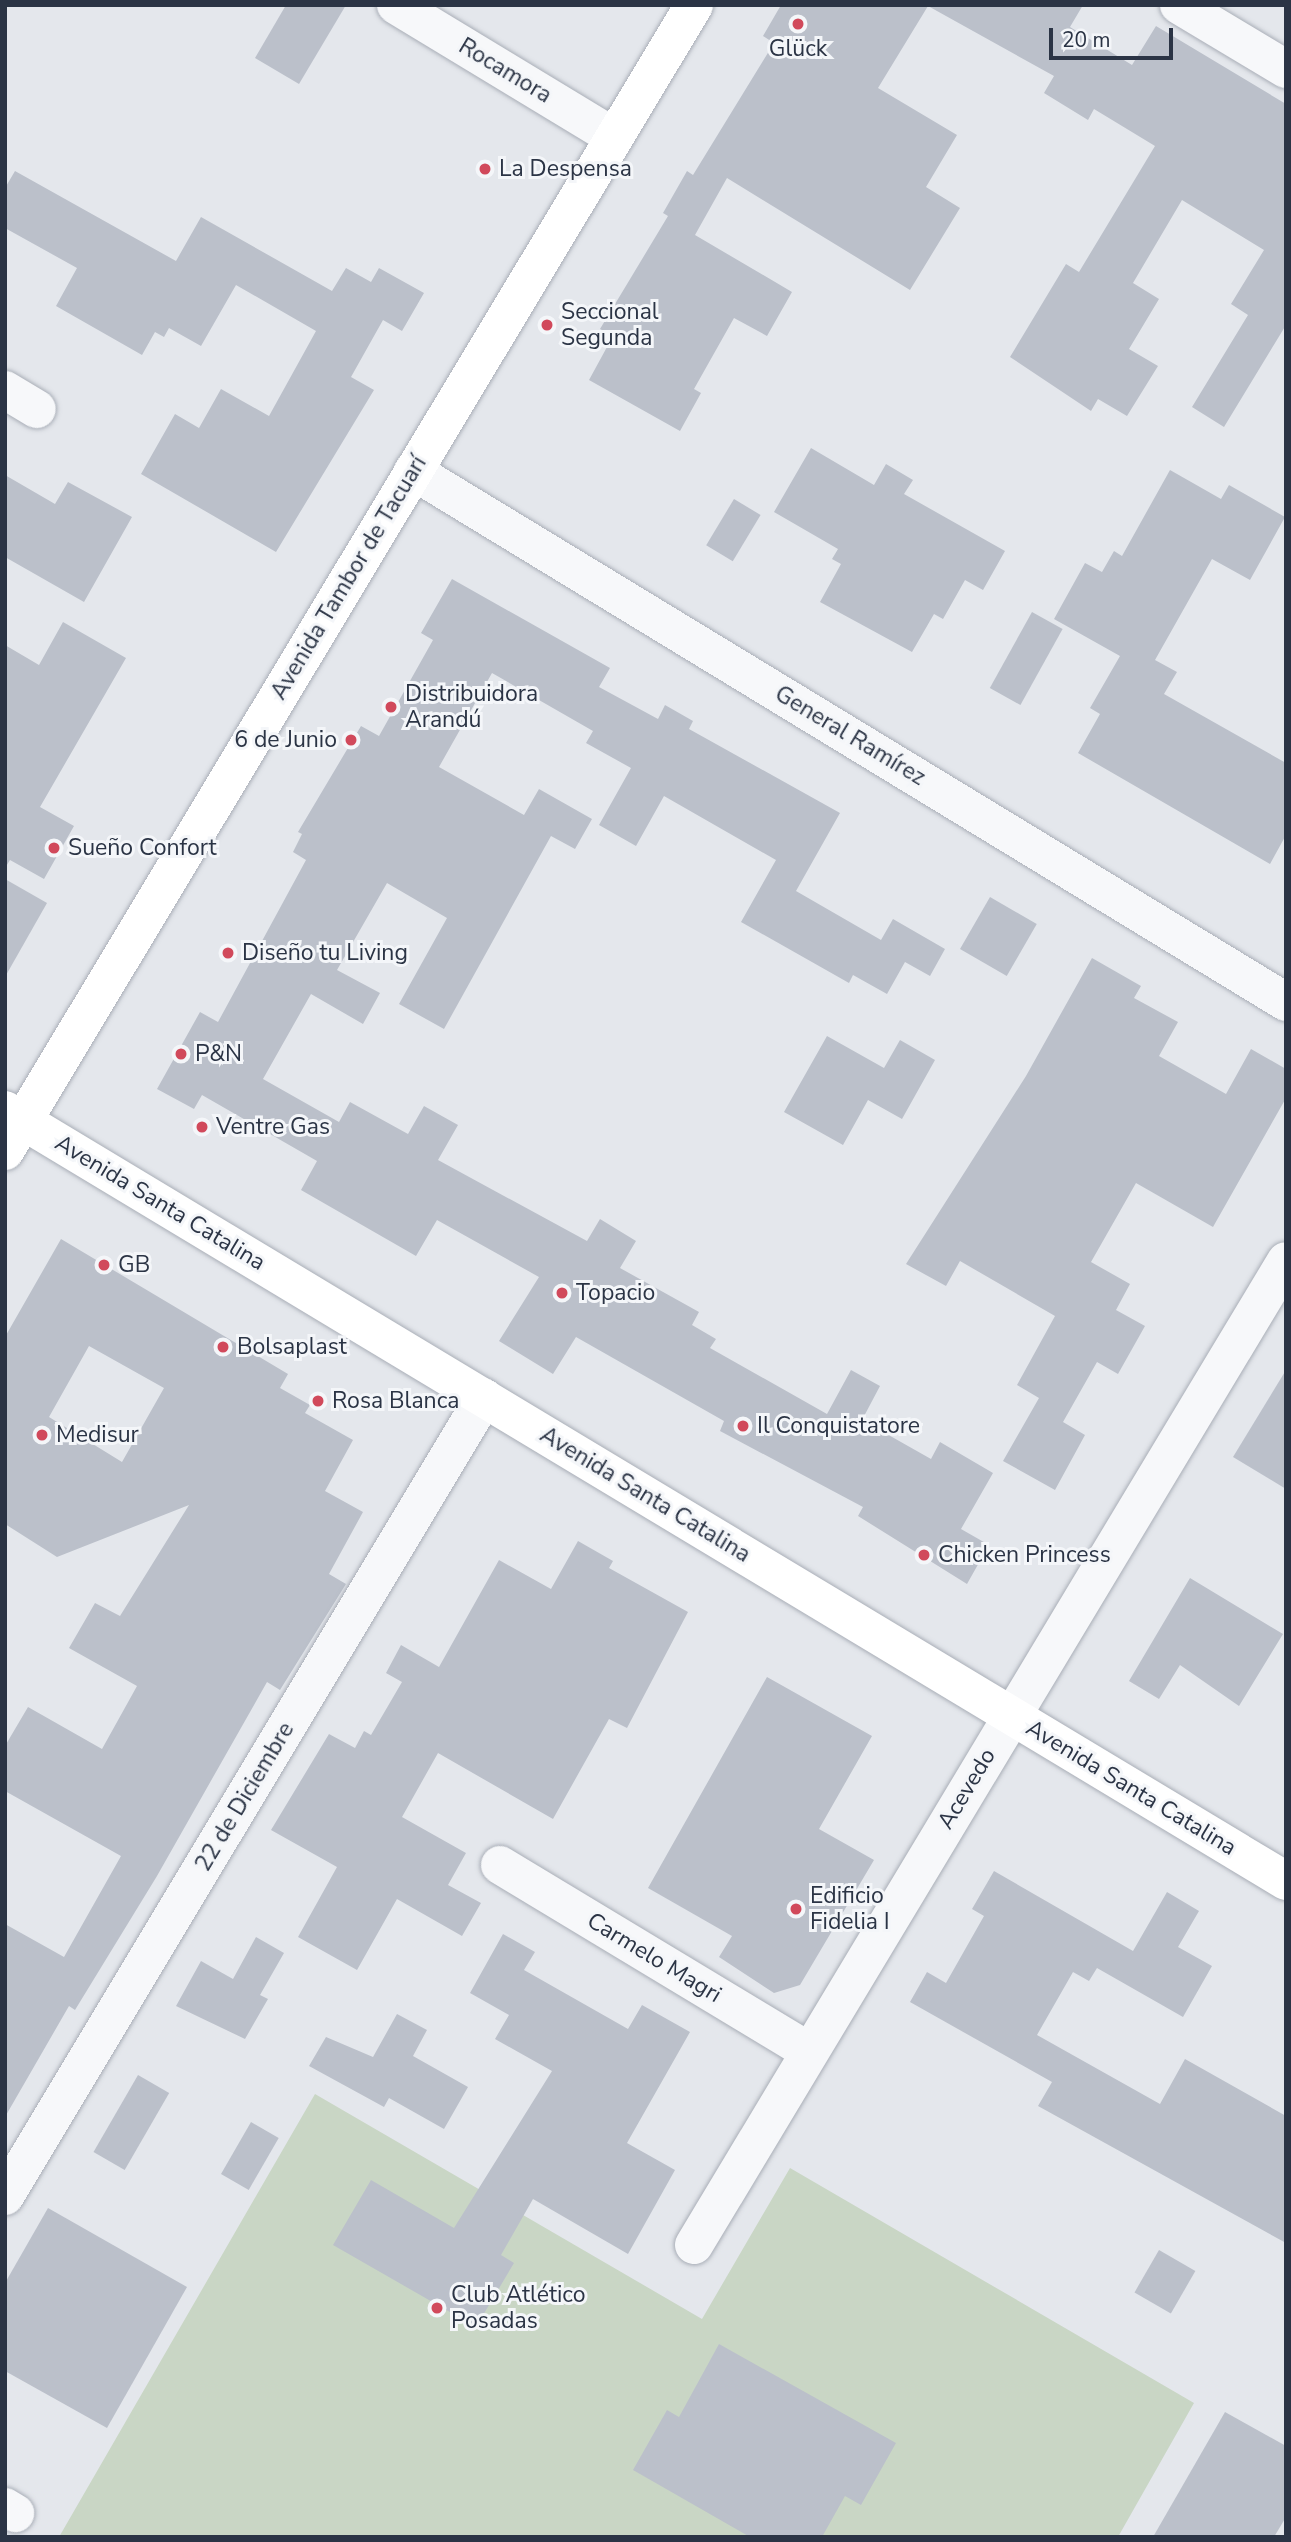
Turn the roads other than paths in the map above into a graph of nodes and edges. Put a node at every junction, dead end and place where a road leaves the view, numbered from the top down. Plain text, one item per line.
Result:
1 (396, 5) edge
2 (694, 5) edge
3 (1179, 5) edge
4 (1286, 69) edge
5 (614, 137) junction
6 (5, 390) edge
7 (37, 409) dead end
8 (413, 471) junction
9 (1286, 1002) edge
10 (11, 1127) edge
11 (1286, 1261) edge
12 (484, 1398) junction
13 (1012, 1716) junction
14 (500, 1865) dead end
15 (1286, 1881) edge
16 (807, 2050) junction
17 (5, 2196) edge
18 (694, 2245) dead end

1 - 5 street, Rocamora
2 - 5 main road, Avenida Tambor de Tacuarí
3 - 4 street
5 - 8 main road, Avenida Tambor de Tacuarí
6 - 7 street
8 - 9 street, General Ramírez
8 - 10 main road, Avenida Tambor de Tacuarí
10 - 12 main road, Avenida Santa Catalina
11 - 13 street, Acevedo
12 - 13 main road, Avenida Santa Catalina
12 - 17 street, 22 de Diciembre
13 - 15 main road, Avenida Santa Catalina
13 - 16 street, Acevedo
14 - 16 street, Carmelo Magri
16 - 18 street, Acevedo

